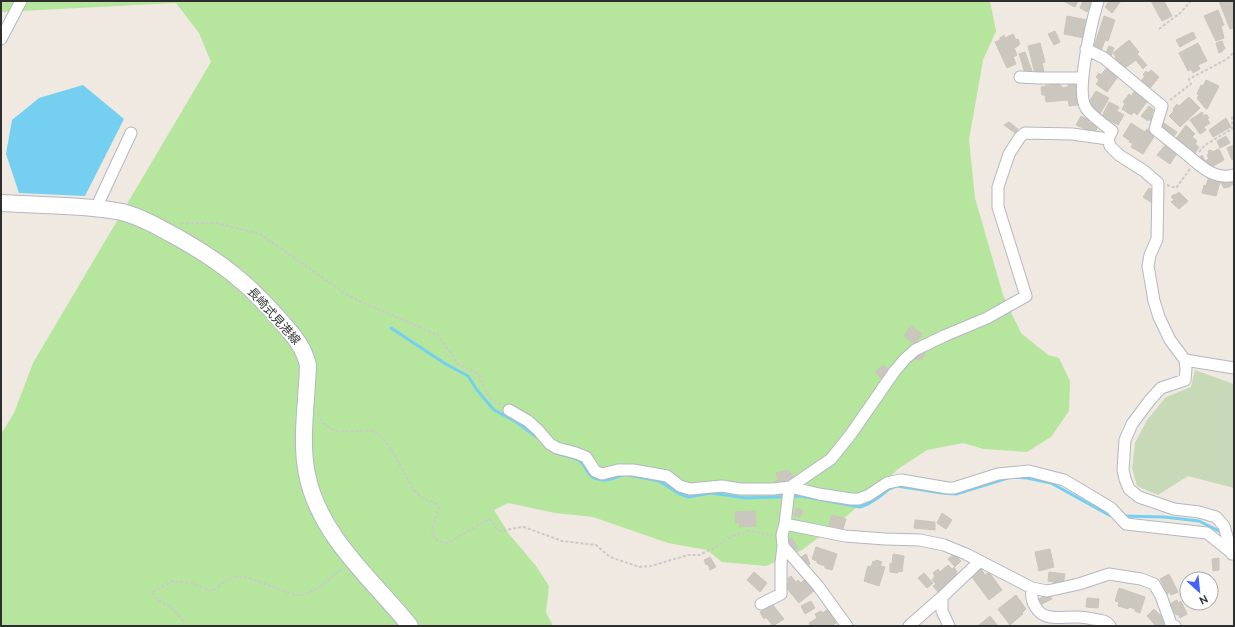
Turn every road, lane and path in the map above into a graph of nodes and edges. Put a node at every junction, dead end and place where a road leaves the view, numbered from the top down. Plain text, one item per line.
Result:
1 (21, 1) edge
2 (1098, 1) edge
3 (1191, 1) edge
4 (1159, 29) dead end
5 (1, 39) edge
6 (1086, 49) junction
7 (1234, 52) edge
8 (1020, 77) dead end
9 (1083, 78) junction
10 (1162, 106) junction
11 (1234, 116) edge
12 (131, 132) dead end
13 (1108, 139) junction
14 (1195, 161) junction
15 (1234, 175) edge
16 (1158, 183) junction
17 (1, 203) edge
18 (96, 208) junction
19 (162, 228) junction
20 (1185, 360) junction
21 (1234, 368) edge
22 (307, 396) junction
23 (509, 410) joint
24 (789, 492) junction
25 (785, 524) junction
26 (783, 543) junction
27 (1232, 552) edge
28 (354, 561) junction
29 (980, 561) junction
30 (1032, 588) junction
31 (942, 597) junction
32 (761, 604) dead end
33 (185, 626) edge
34 (410, 626) edge
35 (847, 626) edge
36 (909, 626) edge
37 (949, 626) edge
38 (1110, 626) edge
39 (1174, 626) edge

1 - 5 street
2 - 6 street
3 - 4 path
6 - 9 street
6 - 10 street
7 - 10 path
8 - 9 street
9 - 13 street
10 - 14 street
11 - 14 path
12 - 18 street
13 - 16 street
13 - 24 street
14 - 15 street
14 - 16 path
16 - 20 street
17 - 18 main road, 長崎式見港線
18 - 19 main road, 長崎式見港線
19 - 22 main road, 長崎式見港線
19 - 23 path
20 - 21 street
20 - 27 street
22 - 26 path
22 - 28 main road, 長崎式見港線
23 - 24 street
24 - 25 street
24 - 27 street
25 - 26 street
25 - 29 street
26 - 32 street
26 - 35 street
28 - 33 path
28 - 34 main road, 長崎式見港線
29 - 30 street
29 - 31 street
30 - 38 street
30 - 39 street
31 - 36 street
31 - 37 street

